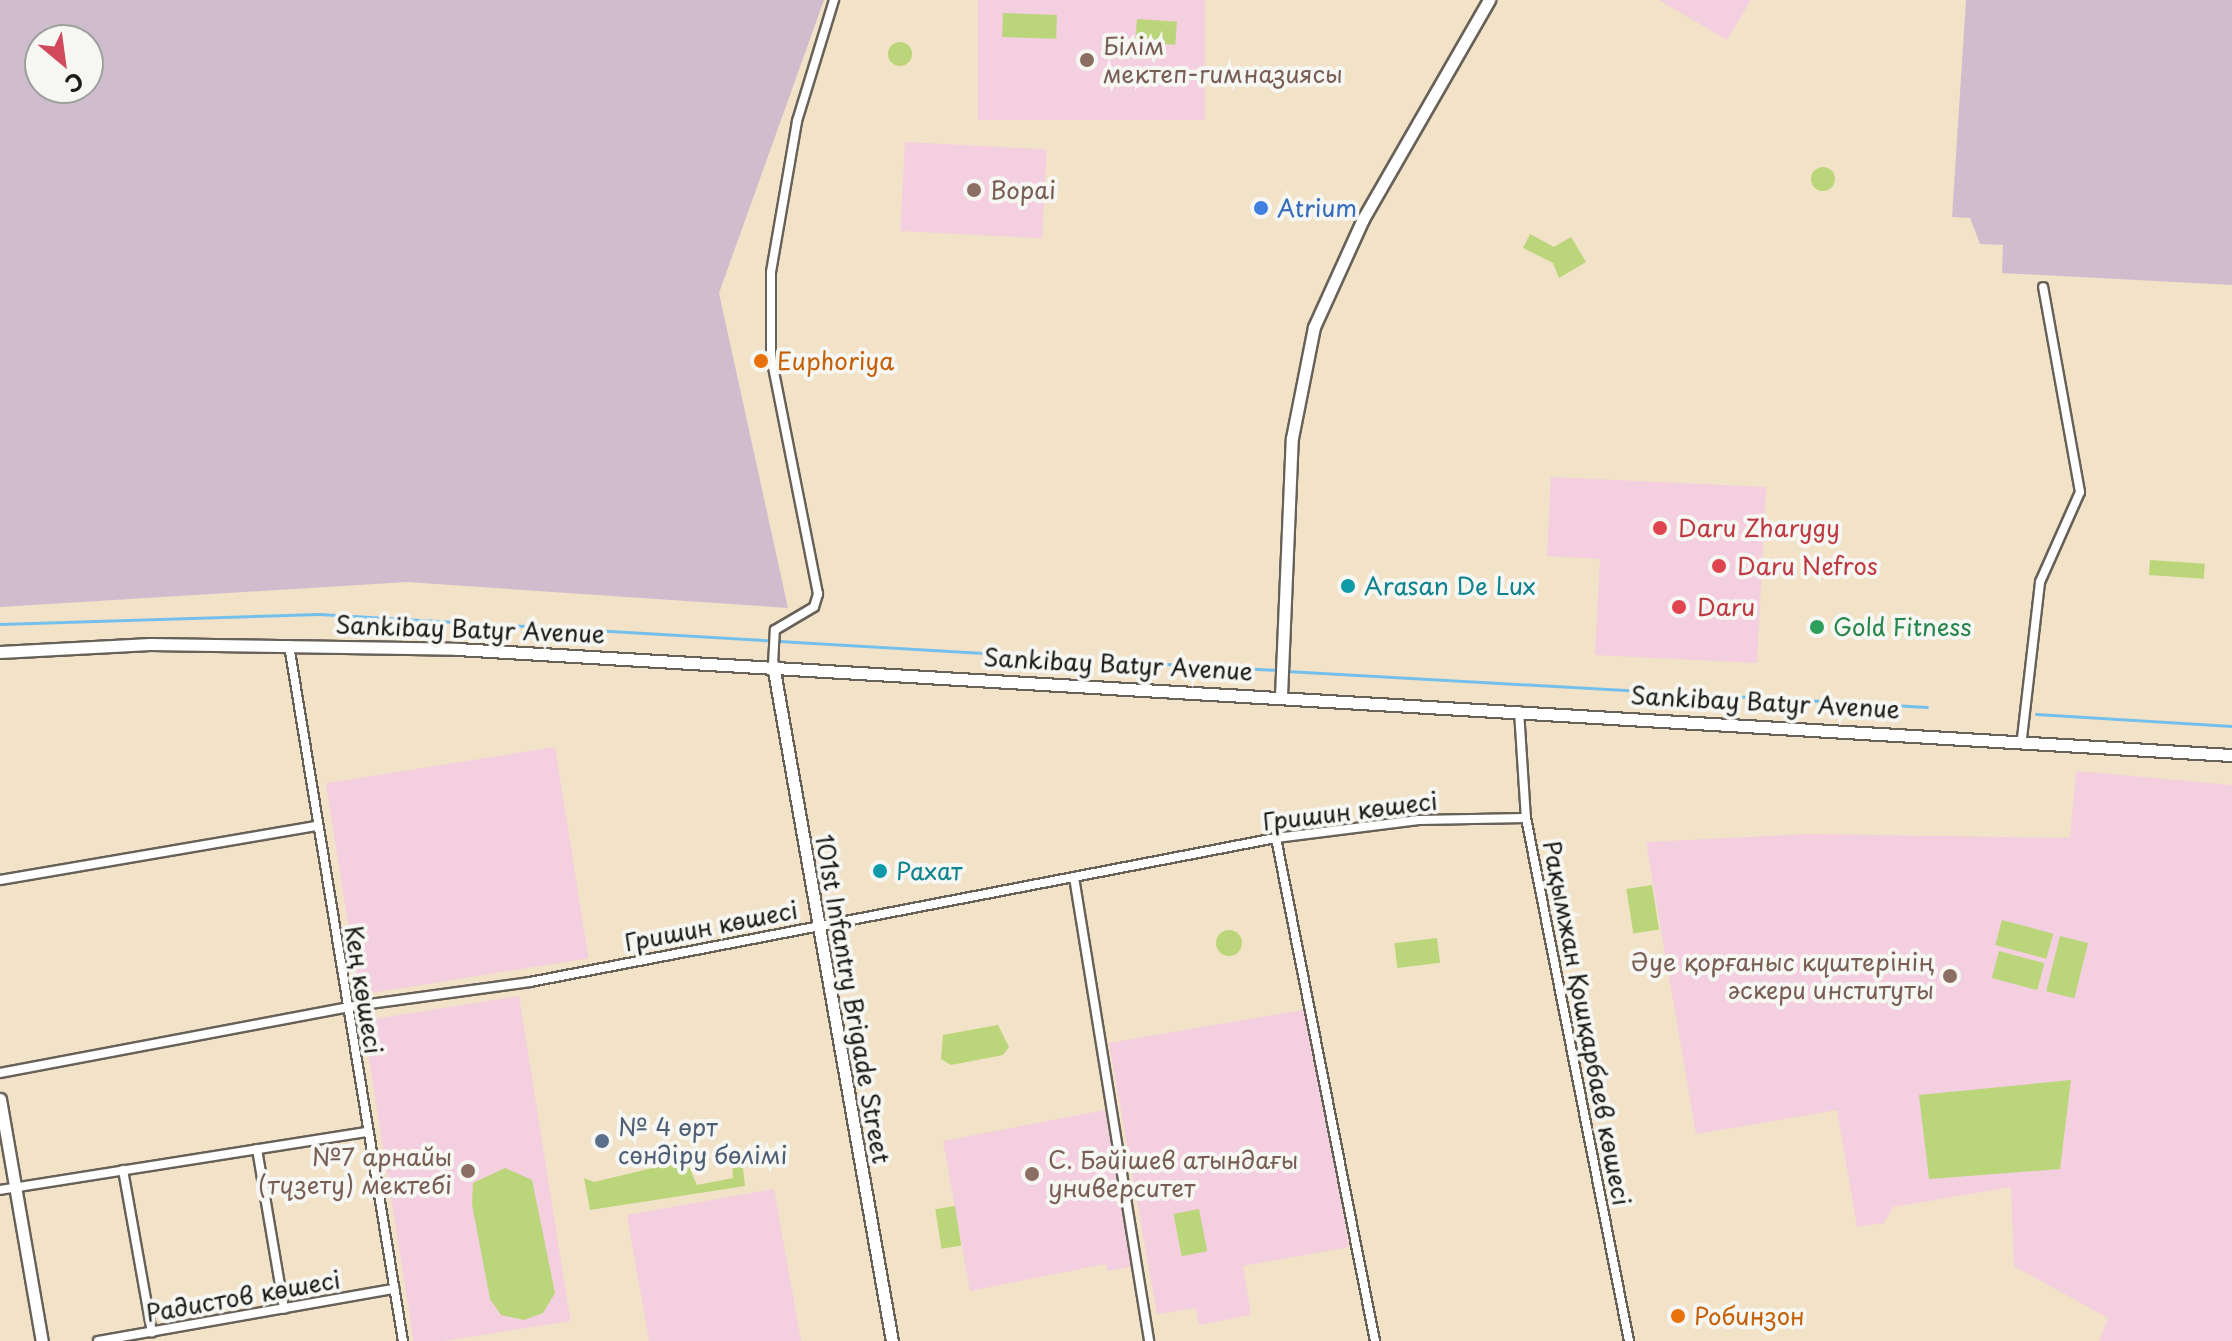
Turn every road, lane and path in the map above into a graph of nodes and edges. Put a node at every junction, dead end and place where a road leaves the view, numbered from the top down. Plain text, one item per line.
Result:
1 (834, 0) edge
2 (1489, 0) edge
3 (2043, 287) dead end
4 (289, 645) junction
5 (0, 652) edge
6 (773, 665) junction
7 (1281, 696) junction
8 (1519, 711) junction
9 (2022, 738) junction
10 (2232, 755) edge
11 (1526, 818) junction
12 (316, 826) junction
13 (1276, 838) junction
14 (1074, 877) junction
15 (0, 880) edge
16 (819, 926) junction
17 (348, 1007) junction
18 (0, 1073) edge
19 (0, 1099) edge
20 (365, 1132) junction
21 (257, 1149) junction
22 (123, 1170) junction
23 (17, 1187) junction
24 (0, 1190) edge
25 (394, 1289) junction
26 (284, 1309) junction
27 (152, 1332) junction
28 (42, 1341) edge
29 (98, 1341) edge
30 (403, 1341) edge
31 (892, 1341) edge
32 (1149, 1341) edge
33 (1375, 1341) edge
34 (1629, 1341) edge

1 - 6 street
2 - 7 main road
3 - 9 street
4 - 5 main road, Sankibay Batyr Avenue
4 - 6 main road, Sankibay Batyr Avenue
4 - 12 street, Кең көшесі
6 - 7 main road, Sankibay Batyr Avenue
6 - 16 main road, 101st Infantry Brigade Street
7 - 8 main road, Sankibay Batyr Avenue
8 - 9 main road, Sankibay Batyr Avenue
8 - 11 street, Рақымжан Қошқарбаев көшесі
9 - 10 main road, Sankibay Batyr Avenue
11 - 13 street, Гришин көшесі
11 - 34 street, Рақымжан Қошқарбаев көшесі
12 - 15 street
12 - 17 street, Кең көшесі
13 - 14 street, Гришин көшесі
13 - 33 street
14 - 16 street, Гришин көшесі
14 - 32 street
16 - 17 street, Гришин көшесі
16 - 31 main road, 101st Infantry Brigade Street
17 - 18 street, Гришин көшесі
17 - 20 street, Кең көшесі
19 - 23 main road
20 - 21 street
20 - 25 street, Кең көшесі
21 - 22 street
21 - 26 street
22 - 23 street
22 - 27 street
23 - 24 street
23 - 28 main road
25 - 26 street, Радистов көшесі
25 - 30 street, Кең көшесі
26 - 27 street, Радистов көшесі
27 - 29 street, Радистов көшесі

